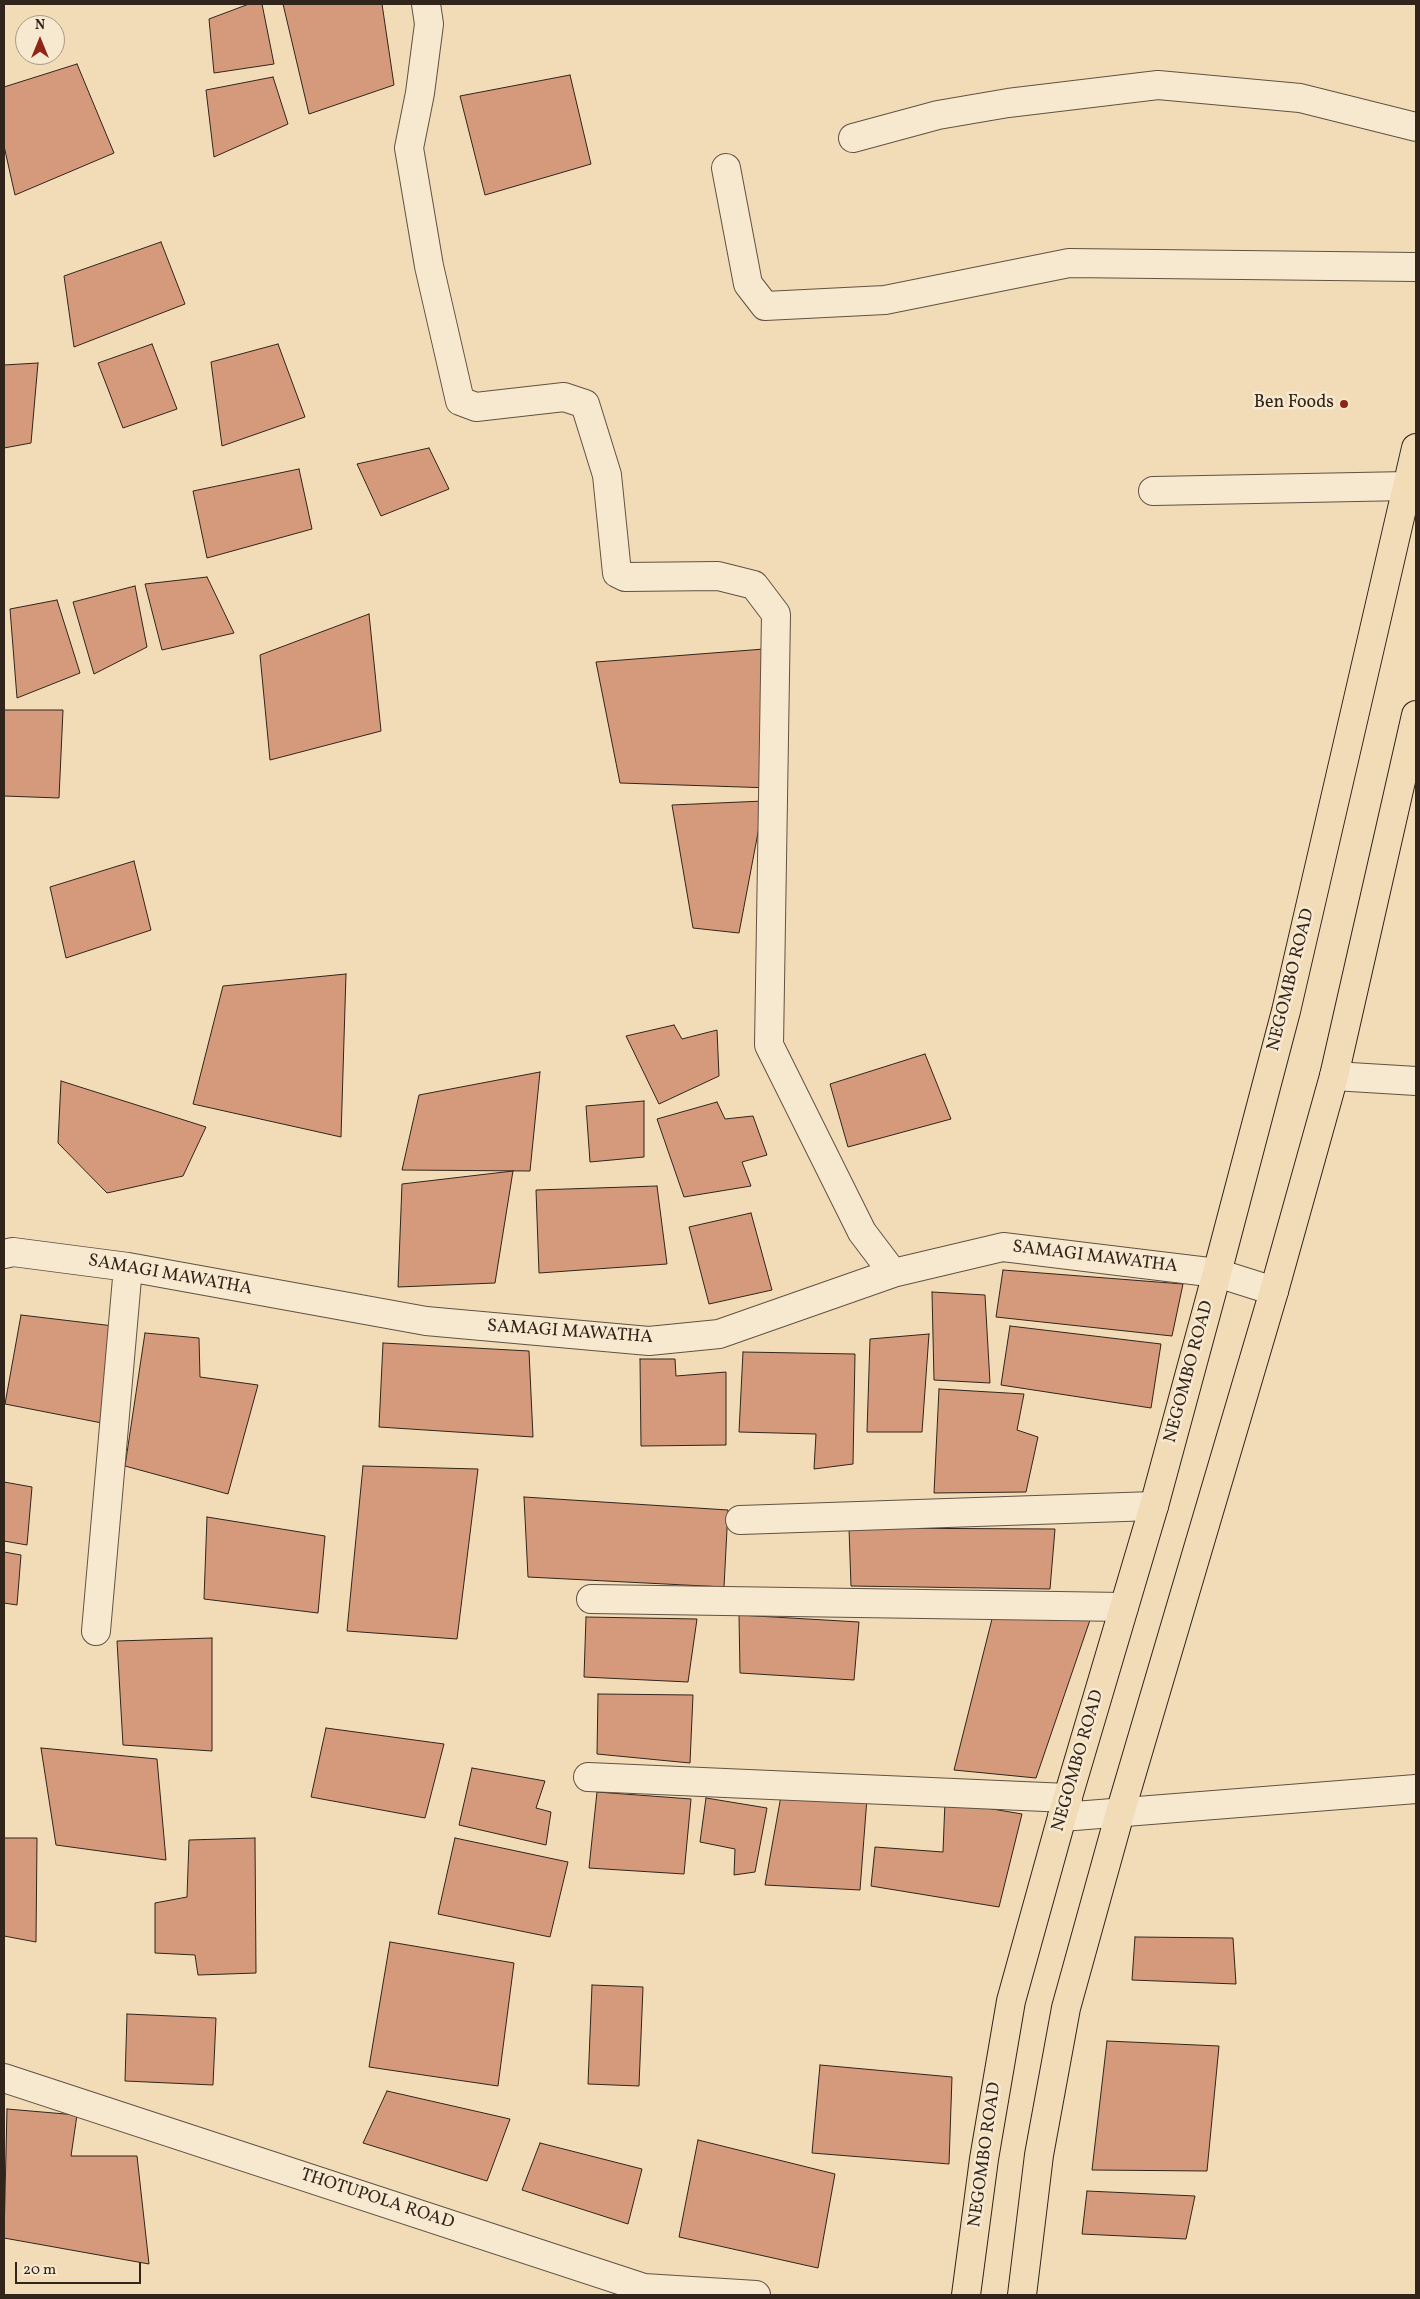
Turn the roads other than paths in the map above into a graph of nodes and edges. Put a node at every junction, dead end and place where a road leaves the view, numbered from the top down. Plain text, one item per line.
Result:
1 (426, 4) edge
2 (1416, 127) edge
3 (853, 138) dead end
4 (726, 168) dead end
5 (1416, 267) edge
6 (1416, 448) edge
7 (1408, 486) junction
8 (1153, 491) dead end
9 (1416, 715) edge
10 (1334, 1076) junction
11 (1416, 1081) edge
12 (4, 1254) edge
13 (128, 1266) junction
14 (893, 1273) junction
15 (1217, 1274) junction
16 (1274, 1291) junction
17 (1154, 1506) junction
18 (740, 1520) dead end
19 (591, 1599) dead end
20 (1124, 1607) junction
21 (96, 1631) dead end
22 (588, 1778) dead end
23 (1416, 1789) edge
24 (1065, 1807) junction
25 (1120, 1813) junction
26 (4, 2078) edge
27 (756, 2295) edge
28 (966, 2295) edge
29 (1022, 2295) edge

1 - 14 street
2 - 3 street
4 - 5 street
6 - 7 highway, NEGOMBO ROAD
7 - 8 street
7 - 15 highway, NEGOMBO ROAD
9 - 10 highway
10 - 11 street
10 - 16 highway
12 - 13 street, SAMAGI MAWATHA
13 - 14 street, SAMAGI MAWATHA
13 - 21 street
14 - 15 street, SAMAGI MAWATHA
15 - 16 street, SAMAGI MAWATHA
15 - 17 highway, NEGOMBO ROAD
16 - 25 highway
17 - 18 street
17 - 20 highway, NEGOMBO ROAD
19 - 20 street
20 - 24 highway, NEGOMBO ROAD
22 - 24 street
23 - 25 street
24 - 25 street
24 - 28 highway, NEGOMBO ROAD
25 - 29 highway
26 - 27 street, THOTUPOLA ROAD

